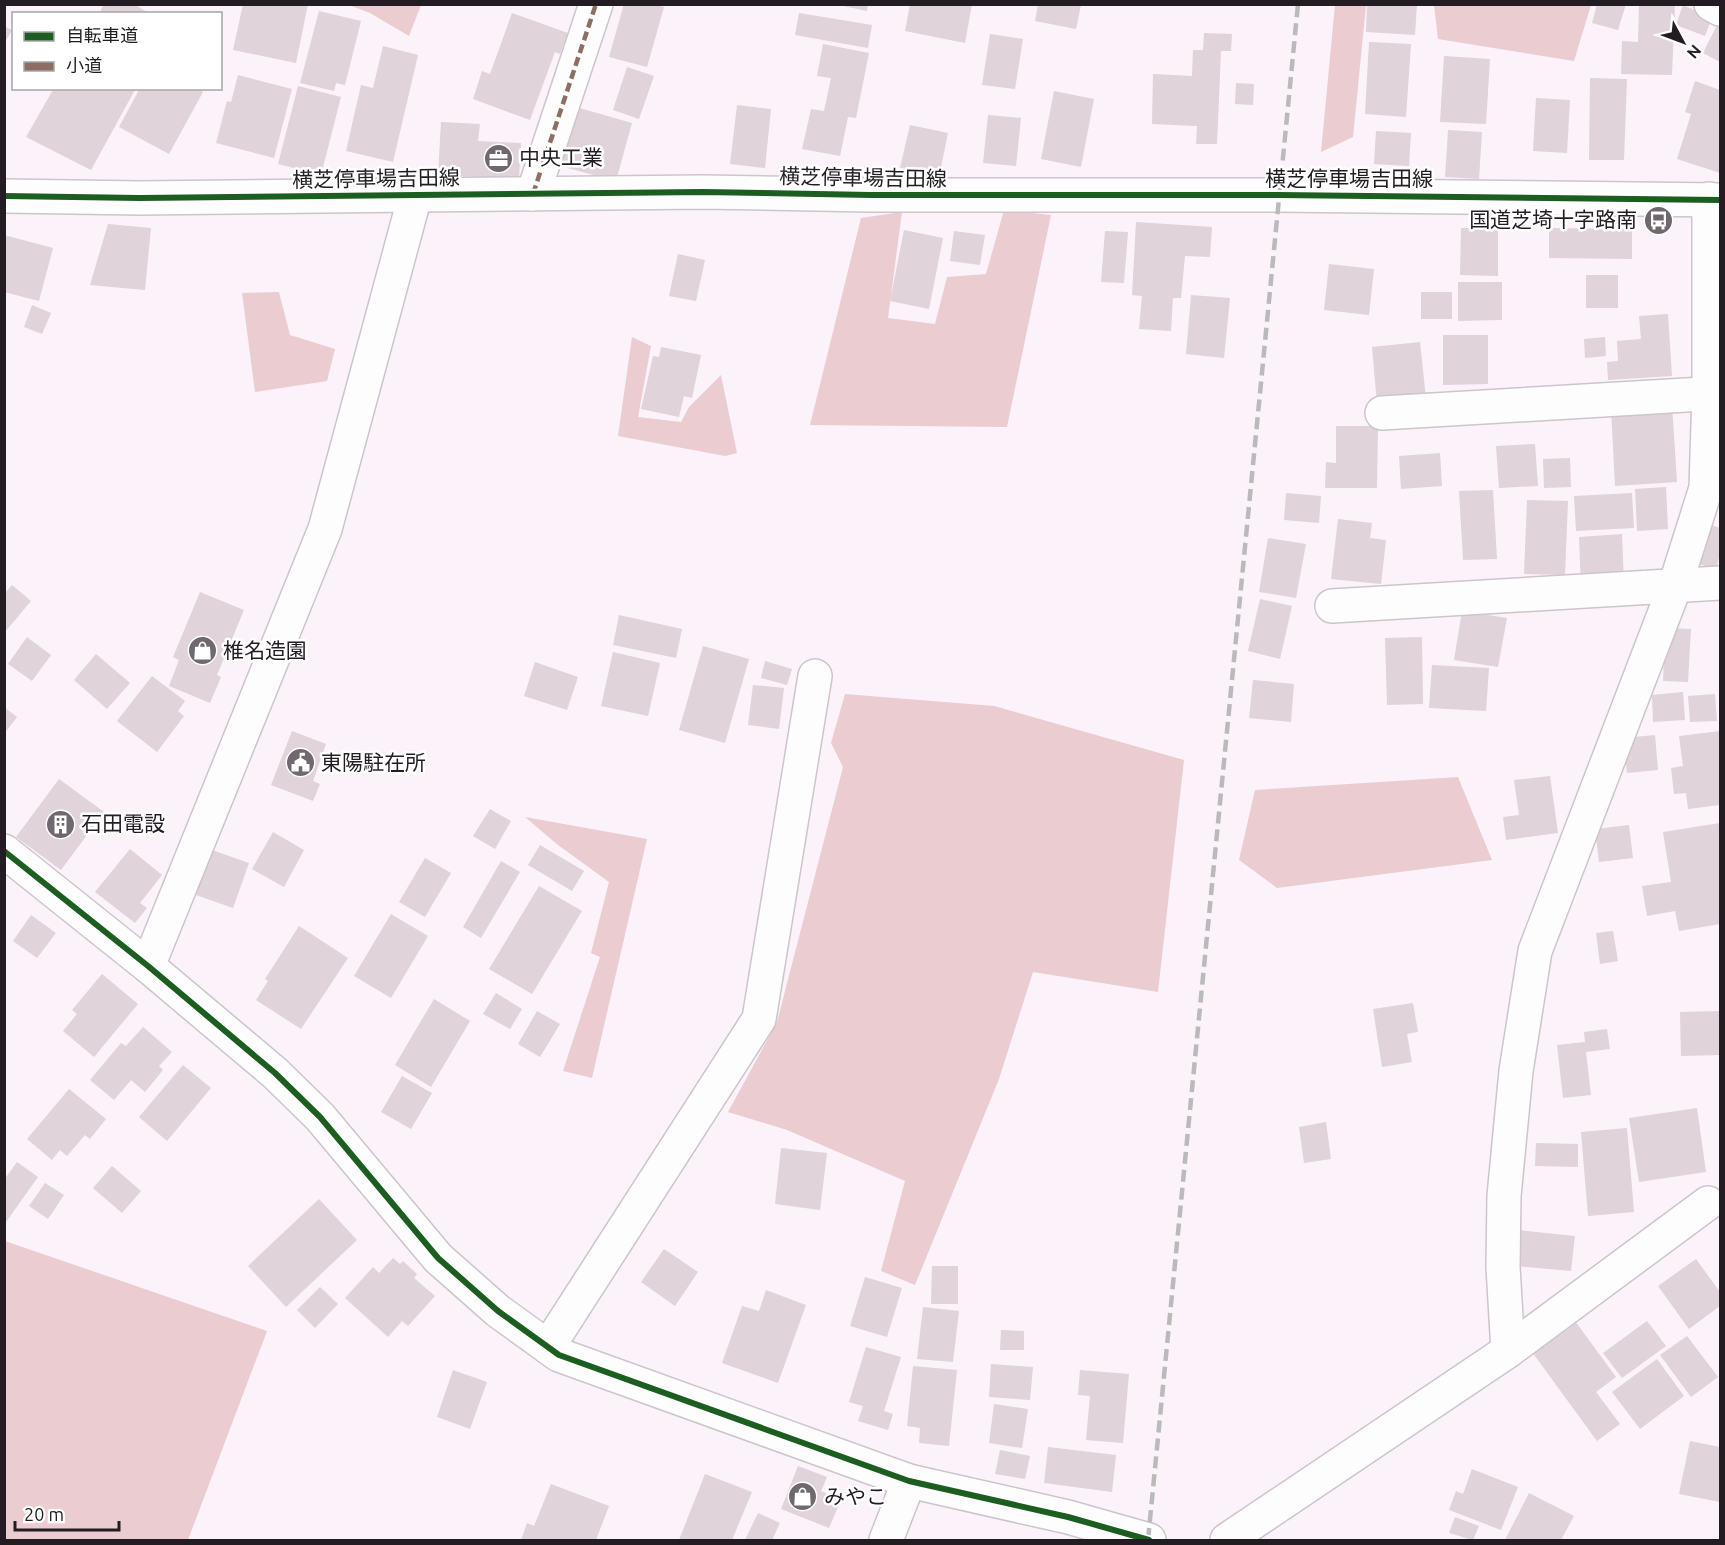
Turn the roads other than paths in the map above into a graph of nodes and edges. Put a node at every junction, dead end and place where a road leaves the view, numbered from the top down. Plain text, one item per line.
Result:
1 (596, 4) edge
2 (1711, 4) edge
3 (1720, 9) edge
4 (532, 194) junction
5 (4, 196) edge
6 (414, 196) junction
7 (1715, 199) edge
8 (1715, 393) edge
9 (1382, 413) dead end
10 (1720, 583) edge
11 (1676, 585) junction
12 (1332, 606) dead end
13 (815, 676) dead end
14 (4, 851) edge
15 (148, 966) junction
16 (1708, 1203) dead end
17 (548, 1347) junction
18 (1508, 1351) junction
19 (909, 1481) junction
20 (886, 1540) edge
21 (1149, 1540) edge
22 (1227, 1540) edge

1 - 4 street
2 - 3 street
4 - 6 street, 横芝停車場吉田線
4 - 7 street, 横芝停車場吉田線
5 - 6 street, 横芝停車場吉田線
6 - 15 street
7 - 8 street
8 - 9 street
8 - 11 street
10 - 11 street
11 - 12 street
11 - 18 street
13 - 17 street
14 - 15 street
15 - 17 street
16 - 18 street
17 - 19 street
18 - 22 street
19 - 20 street
19 - 21 street

